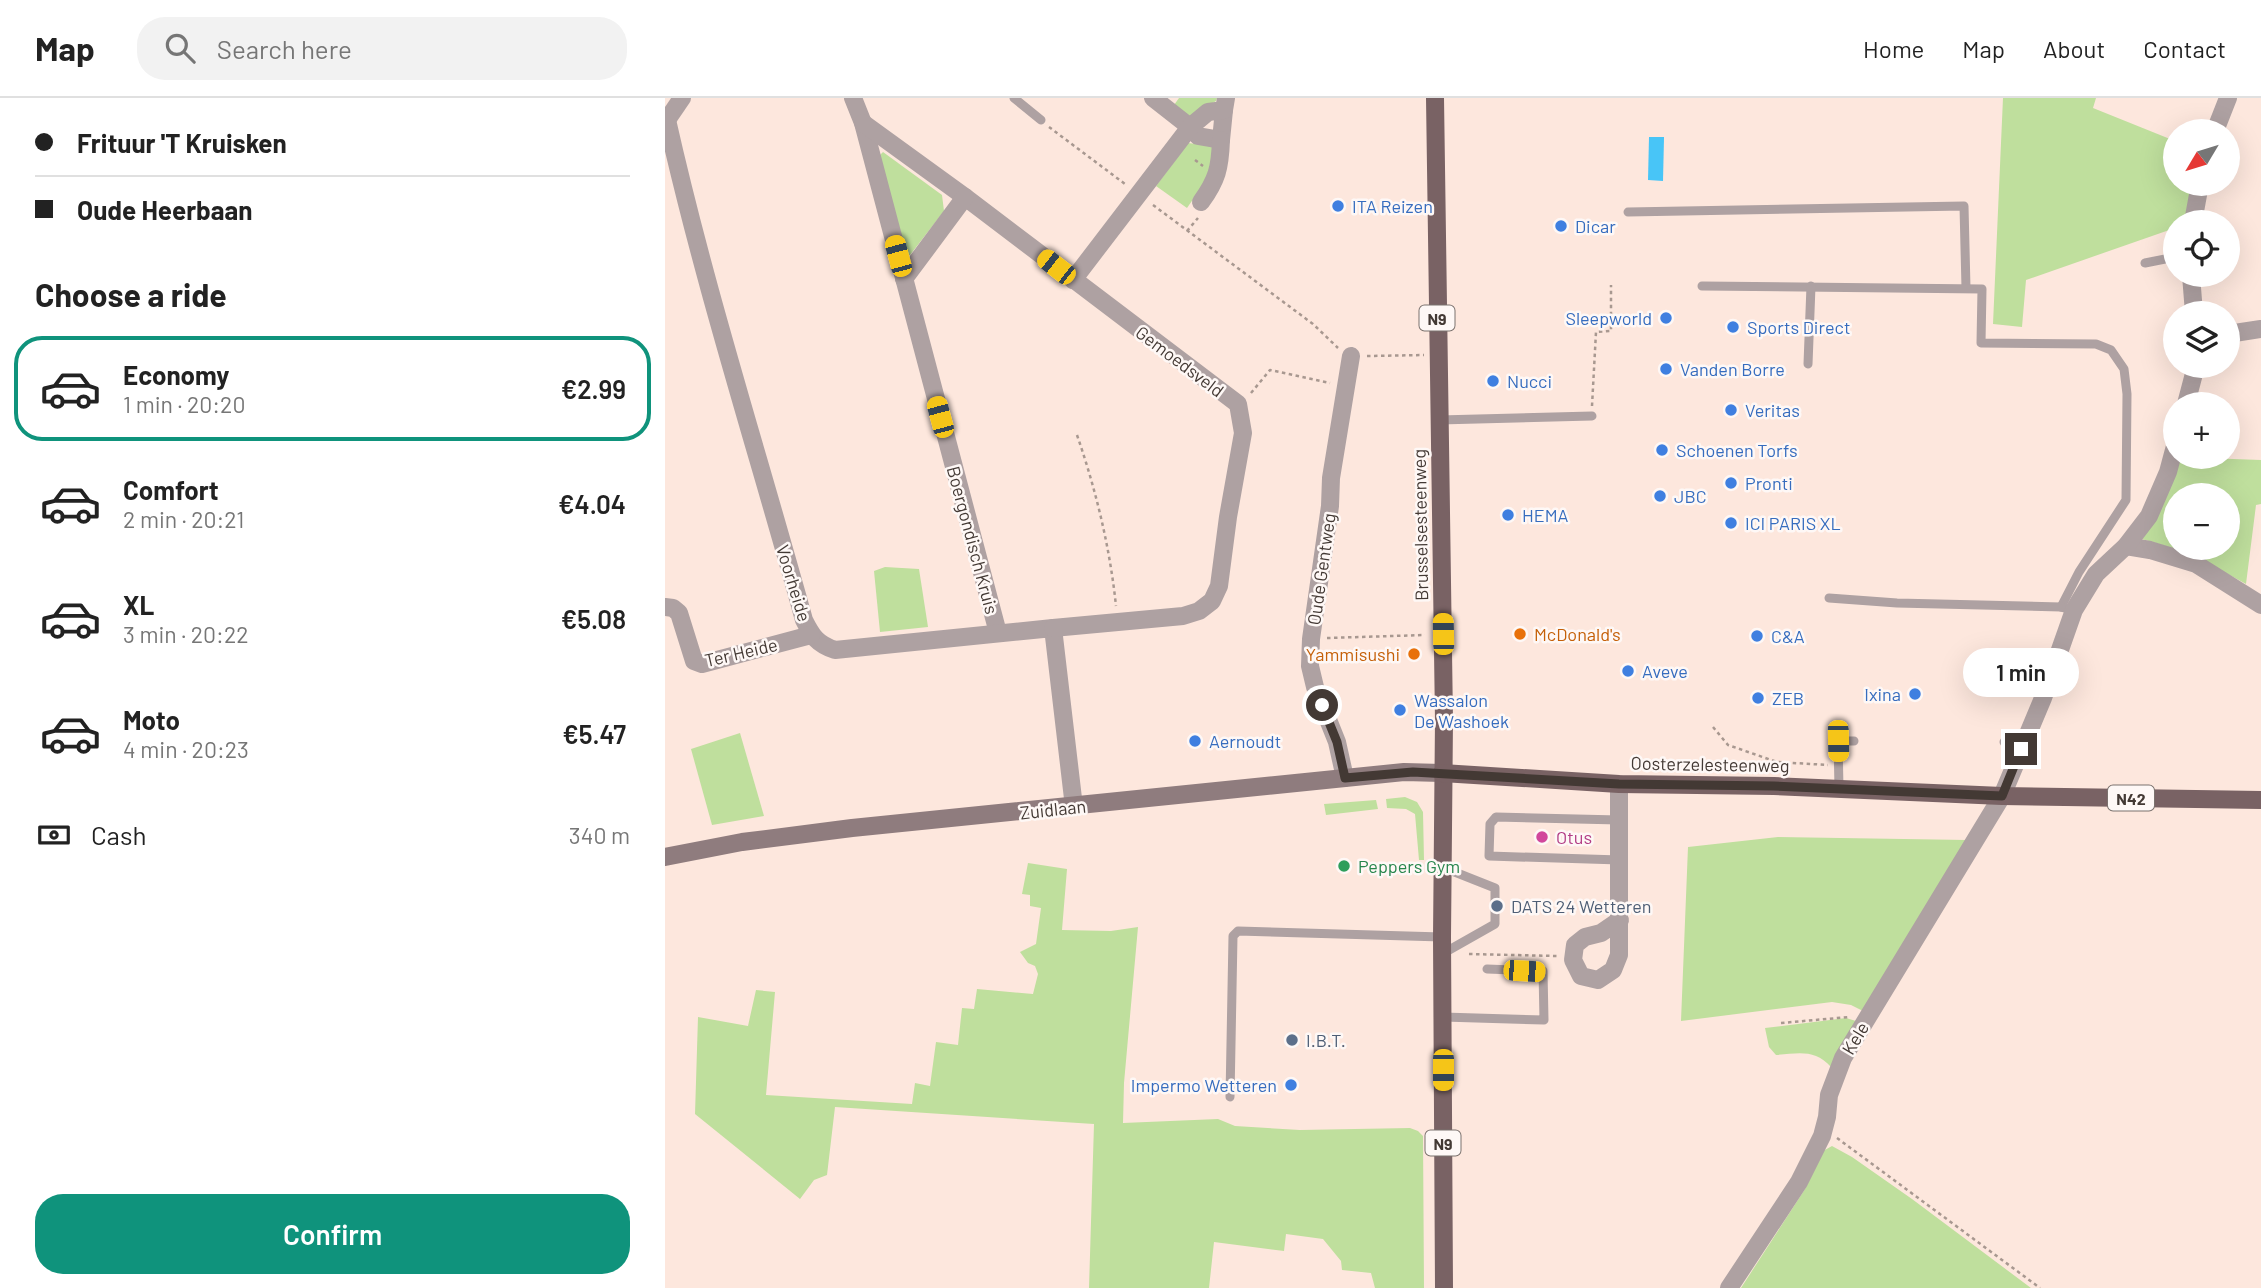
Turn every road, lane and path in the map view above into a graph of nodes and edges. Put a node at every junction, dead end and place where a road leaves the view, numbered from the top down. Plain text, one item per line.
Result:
1 (682, 98) edge
2 (853, 98) edge
3 (1014, 98) edge
4 (1153, 98) edge
5 (1435, 98) edge
6 (2228, 98) edge
7 (1225, 104) edge
8 (666, 119) edge
9 (2220, 119) edge
10 (1041, 120) joint
11 (863, 123) junction
12 (1190, 127) junction
13 (1221, 140) junction
14 (1138, 194) junction
15 (965, 197) junction
16 (1201, 202) dead end
17 (1628, 212) dead end
18 (2163, 259) edge
19 (2145, 263) dead end
20 (904, 279) junction
21 (1073, 280) junction
22 (1611, 285) dead end
23 (1702, 286) dead end
24 (1811, 286) junction
25 (1966, 288) junction
26 (2261, 329) edge
27 (2240, 332) edge
28 (1437, 355) junction
29 (1351, 356) junction
30 (1808, 364) dead end
31 (1345, 386) junction
32 (1238, 404) junction
33 (1592, 416) joint
34 (1439, 420) junction
35 (1076, 435) dead end
36 (2167, 469) edge
37 (2126, 546) junction
38 (1829, 598) dead end
39 (2261, 606) edge
40 (665, 607) edge
41 (2068, 608) junction
42 (1116, 622) junction
43 (1053, 628) junction
44 (998, 633) junction
45 (1443, 634) junction
46 (811, 635) junction
47 (1311, 639) junction
48 (1713, 727) dead end
49 (1854, 741) dead end
50 (1839, 765) junction
51 (1442, 773) junction
52 (1345, 778) junction
53 (1619, 784) junction
54 (1839, 788) junction
55 (2002, 796) junction
56 (2261, 800) edge
57 (1074, 807) junction
58 (1619, 820) junction
59 (665, 858) edge
60 (1620, 860) junction
61 (1442, 867) junction
62 (1620, 920) junction
63 (1442, 945) junction
64 (1469, 954) dead end
65 (1574, 956) junction
66 (1486, 969) dead end
67 (1443, 1017) junction
68 (1866, 1021) junction
69 (1781, 1023) dead end
70 (1230, 1097) dead end
71 (1822, 1136) junction
72 (1444, 1288) edge
73 (1730, 1288) edge
74 (2040, 1288) edge

1 - 8 street
2 - 11 street
3 - 10 lane
4 - 12 street
5 - 28 main road, Brusselsesteenweg / N9
6 - 9 street
7 - 12 street
7 - 13 street
8 - 46 street, Voorheide
10 - 14 path
11 - 15 street, Gemoedsveld
11 - 20 street, Boergondisch Kruis
12 - 13 street
12 - 14 street
13 - 16 street
14 - 21 street
14 - 29 path
15 - 20 street
15 - 21 street, Gemoedsveld
17 - 25 lane
18 - 19 lane
20 - 44 street, Boergondisch Kruis
21 - 32 street, Gemoedsveld
22 - 33 path
23 - 24 lane
24 - 25 lane
24 - 30 lane
25 - 41 lane
26 - 27 street
28 - 29 path
28 - 34 main road, Brusselsesteenweg / N9
29 - 31 street, Oude Gentweg
31 - 32 path
31 - 47 street, Oude Gentweg
32 - 42 street, Gemoedsveld
33 - 34 lane
34 - 45 main road, Brusselsesteenweg / N9
35 - 42 path
36 - 37 street, Kele
37 - 39 street
37 - 41 street, Kele
38 - 41 lane
40 - 46 street, Ter Heide
41 - 55 street, Kele
42 - 43 street, Gemoedsveld
43 - 44 street, Voorheide
43 - 57 street
44 - 46 street, Voorheide
45 - 47 path
45 - 51 main road, Brusselsesteenweg / N9
47 - 52 street, Oude Gentweg
48 - 50 path
49 - 50 lane
50 - 54 lane
51 - 52 main road, Zuidlaan
51 - 53 main road, Oosterzelesteenweg / N42
51 - 61 main road, Brusselsesteenweg / N9
52 - 57 main road, Zuidlaan
53 - 54 main road, Oosterzelesteenweg / N42
53 - 58 street, Oosterzelesteenweg
54 - 55 main road, Oosterzelesteenweg / N42
55 - 56 main road, Oosterzelesteenweg / N42
55 - 68 street, Kele
57 - 59 main road, Zuidlaan
58 - 60 street, Oosterzelesteenweg
58 - 60 lane
60 - 62 street, Oosterzelesteenweg
61 - 63 main road, Brusselsesteenweg / N9
61 - 63 lane
62 - 65 street
62 - 65 street, Oosterzelesteenweg
63 - 67 main road, Brusselsesteenweg / N9
63 - 70 lane
64 - 65 path
66 - 67 lane
67 - 72 main road, Brusselsesteenweg / N9
68 - 69 path
68 - 71 street, Kele
71 - 73 street, Kele
71 - 74 path

